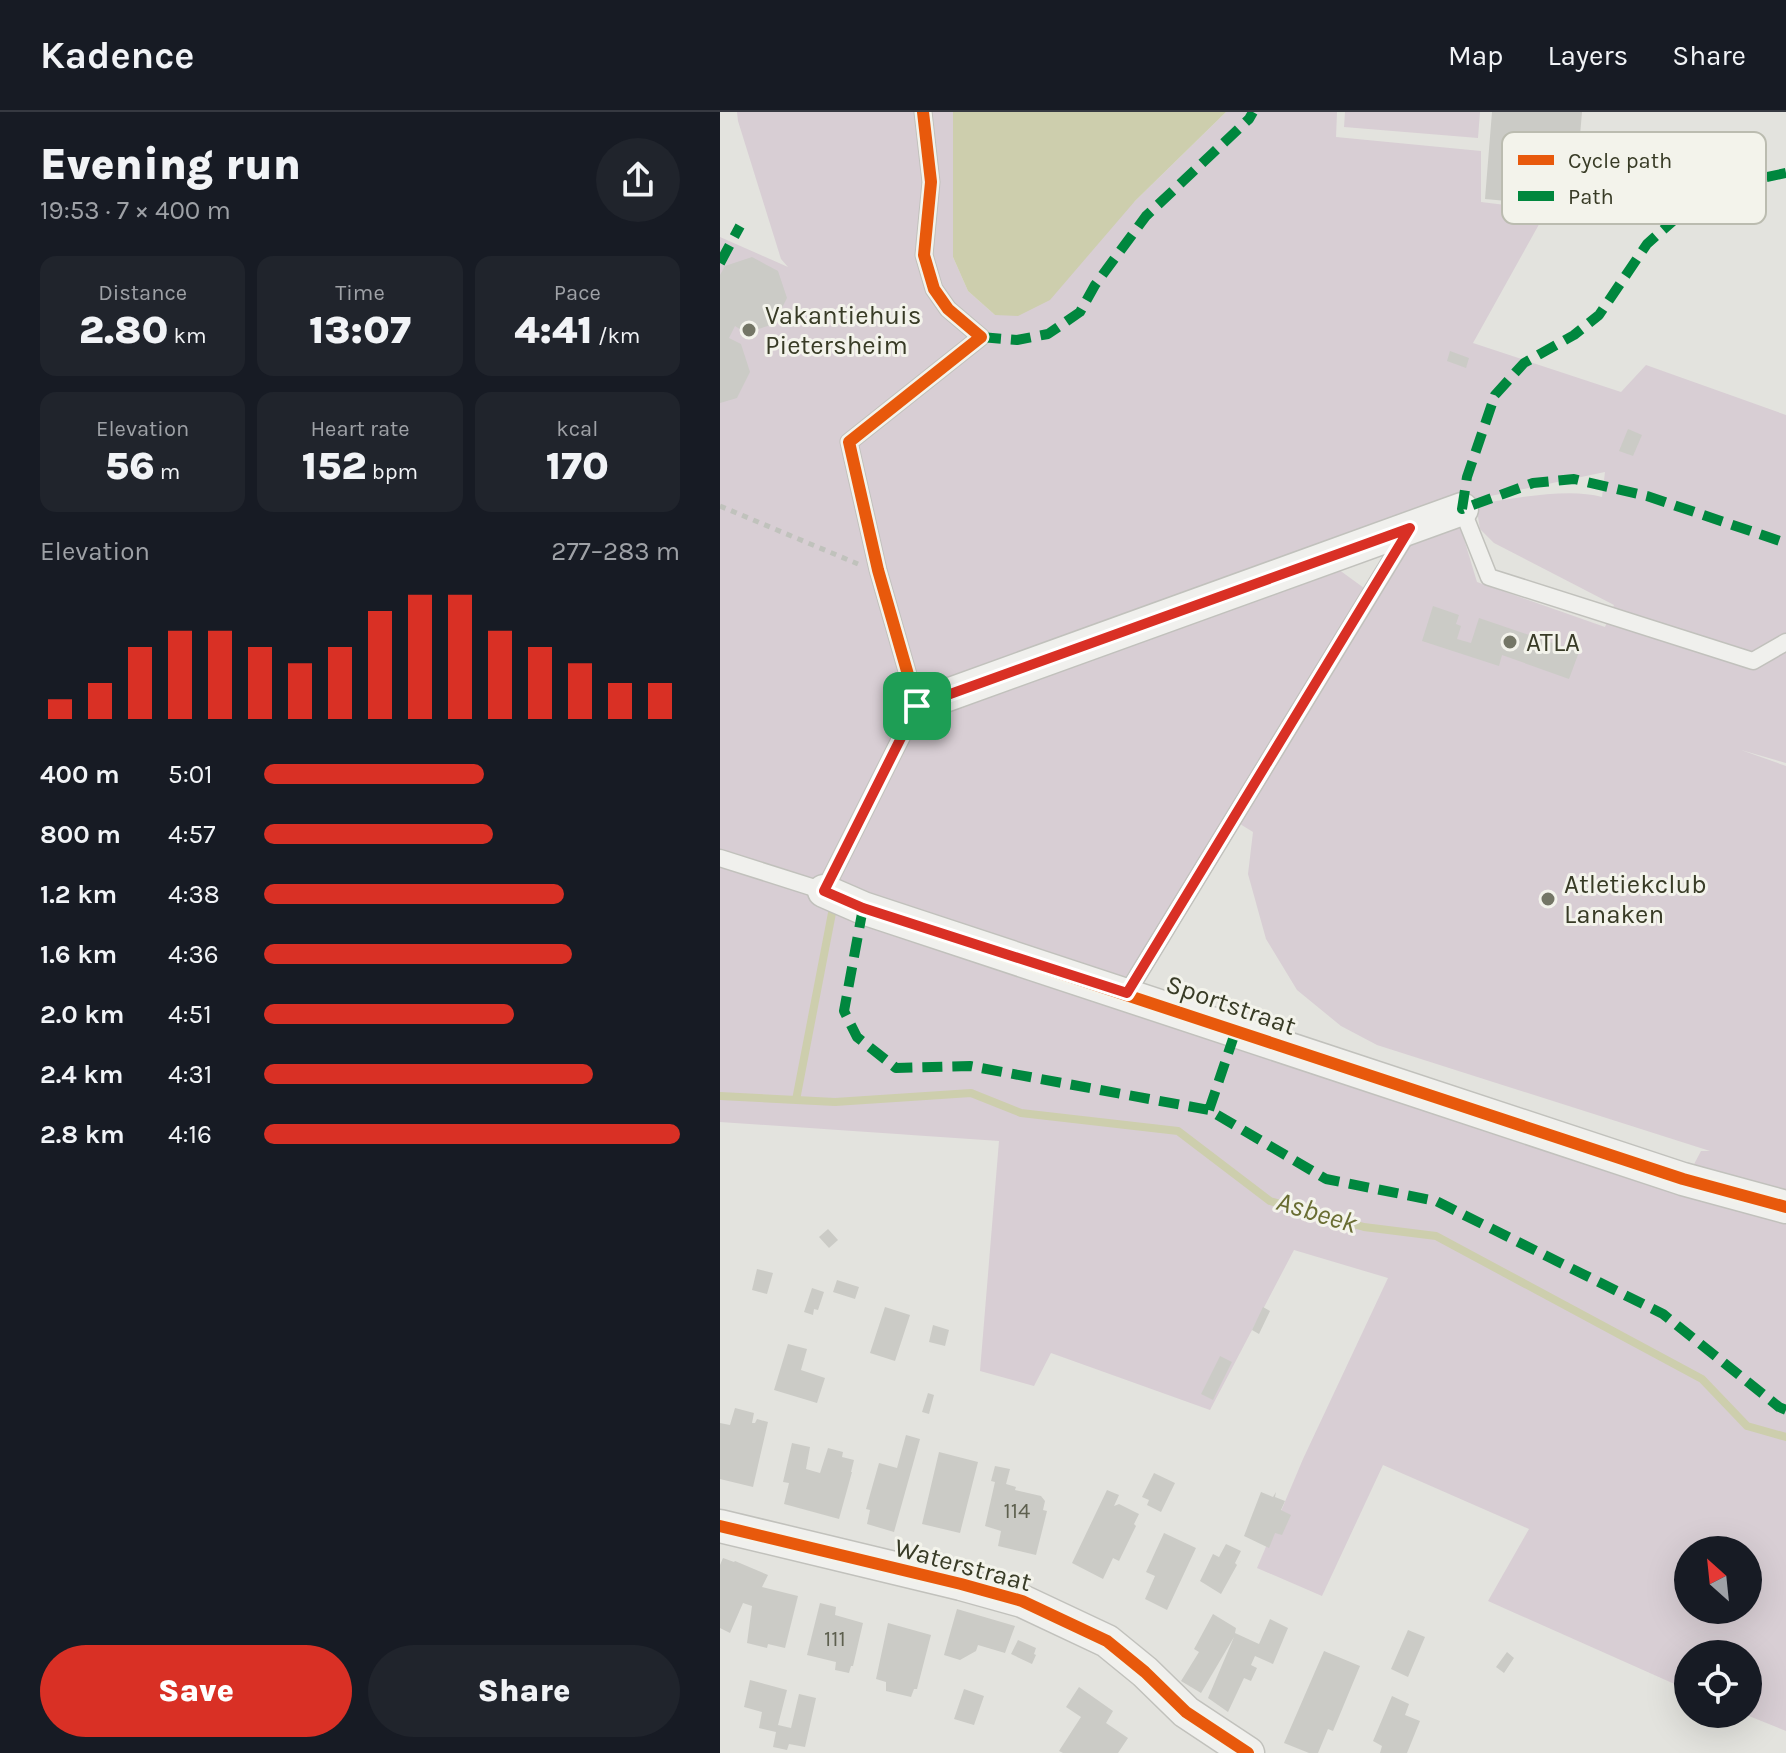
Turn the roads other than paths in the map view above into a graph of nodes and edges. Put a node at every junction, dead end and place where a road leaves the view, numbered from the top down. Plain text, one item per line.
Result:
1 (923, 112) edge
2 (1462, 509) joint
3 (1410, 528) junction
4 (1786, 642) edge
5 (917, 706) junction
6 (720, 858) edge
7 (824, 891) junction
8 (1127, 993) junction
9 (1786, 1207) edge
10 (720, 1526) edge
11 (1248, 1753) edge

1 - 5 lane
2 - 3 street
2 - 4 lane
3 - 5 street
3 - 8 lane
5 - 7 lane
6 - 7 lane
7 - 8 street, Sportstraat
8 - 9 street, Sportstraat
10 - 11 street, Waterstraat

